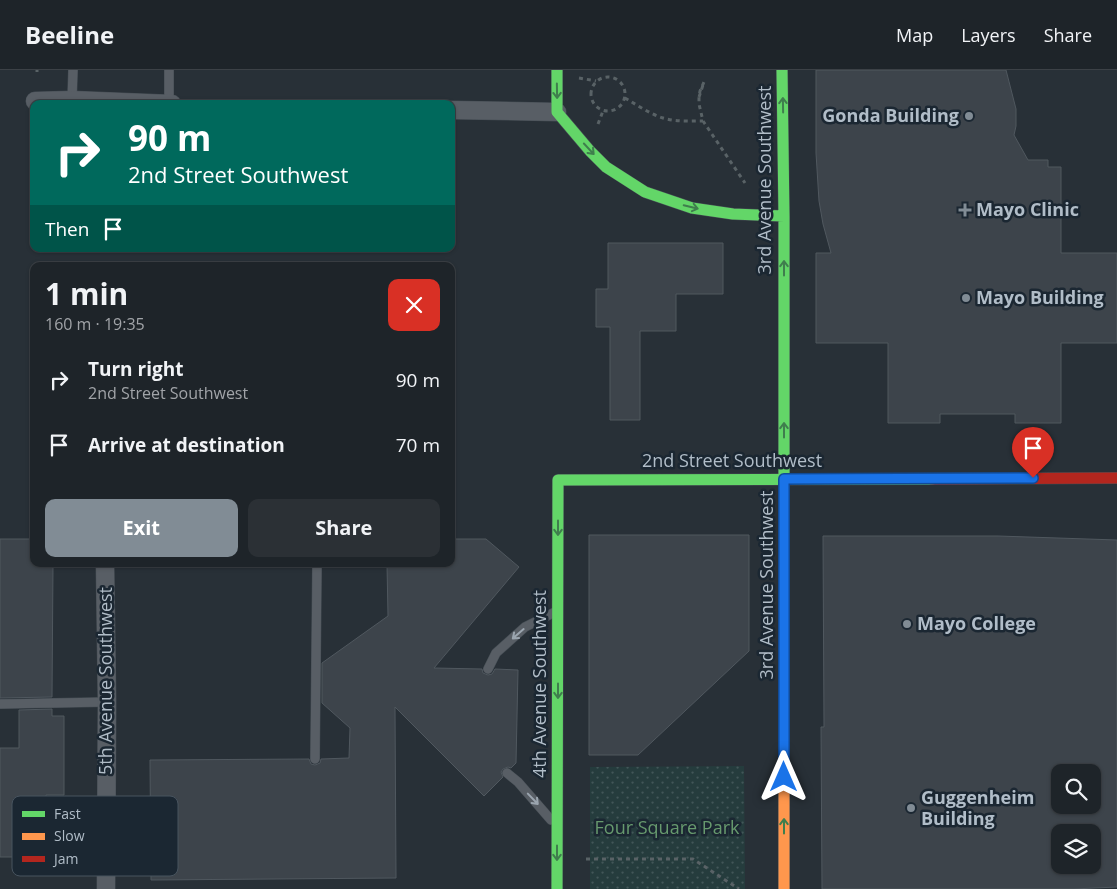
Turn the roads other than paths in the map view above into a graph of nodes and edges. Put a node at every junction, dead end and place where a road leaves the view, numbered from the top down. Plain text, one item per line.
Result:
1 (73, 70) edge
2 (169, 70) edge
3 (557, 70) edge
4 (782, 70) edge
5 (72, 100) edge
6 (170, 100) edge
7 (455, 110) edge
8 (557, 112) junction
9 (784, 216) junction
10 (1117, 478) edge
11 (784, 479) junction
12 (558, 480) joint
13 (105, 567) edge
14 (317, 567) edge
15 (558, 611) junction
16 (488, 669) dead end
17 (107, 702) junction
18 (0, 704) edge
19 (315, 759) dead end
20 (507, 773) dead end
21 (106, 796) edge
22 (558, 827) junction
23 (106, 876) edge
24 (106, 889) edge
25 (557, 889) edge
26 (784, 889) edge

1 - 5 lane
2 - 6 lane
3 -> 8 main road
9 -> 4 main road, 3rd Avenue Southwest
7 - 8 street
8 -> 9 main road
11 -> 9 main road, 3rd Avenue Southwest
10 - 11 main road, 2nd Street Southwest
11 - 12 main road, 2nd Street Southwest
26 -> 11 main road, 3rd Avenue Southwest
12 -> 15 main road, 4th Avenue Southwest
13 - 17 street, 5th Avenue Southwest
14 - 19 lane
15 -> 16 lane
15 -> 22 main road, 4th Avenue Southwest
17 - 18 lane
17 - 21 street, 5th Avenue Southwest
20 -> 22 lane
22 -> 25 main road, 4th Avenue Southwest
23 - 24 street, 5th Avenue Southwest

